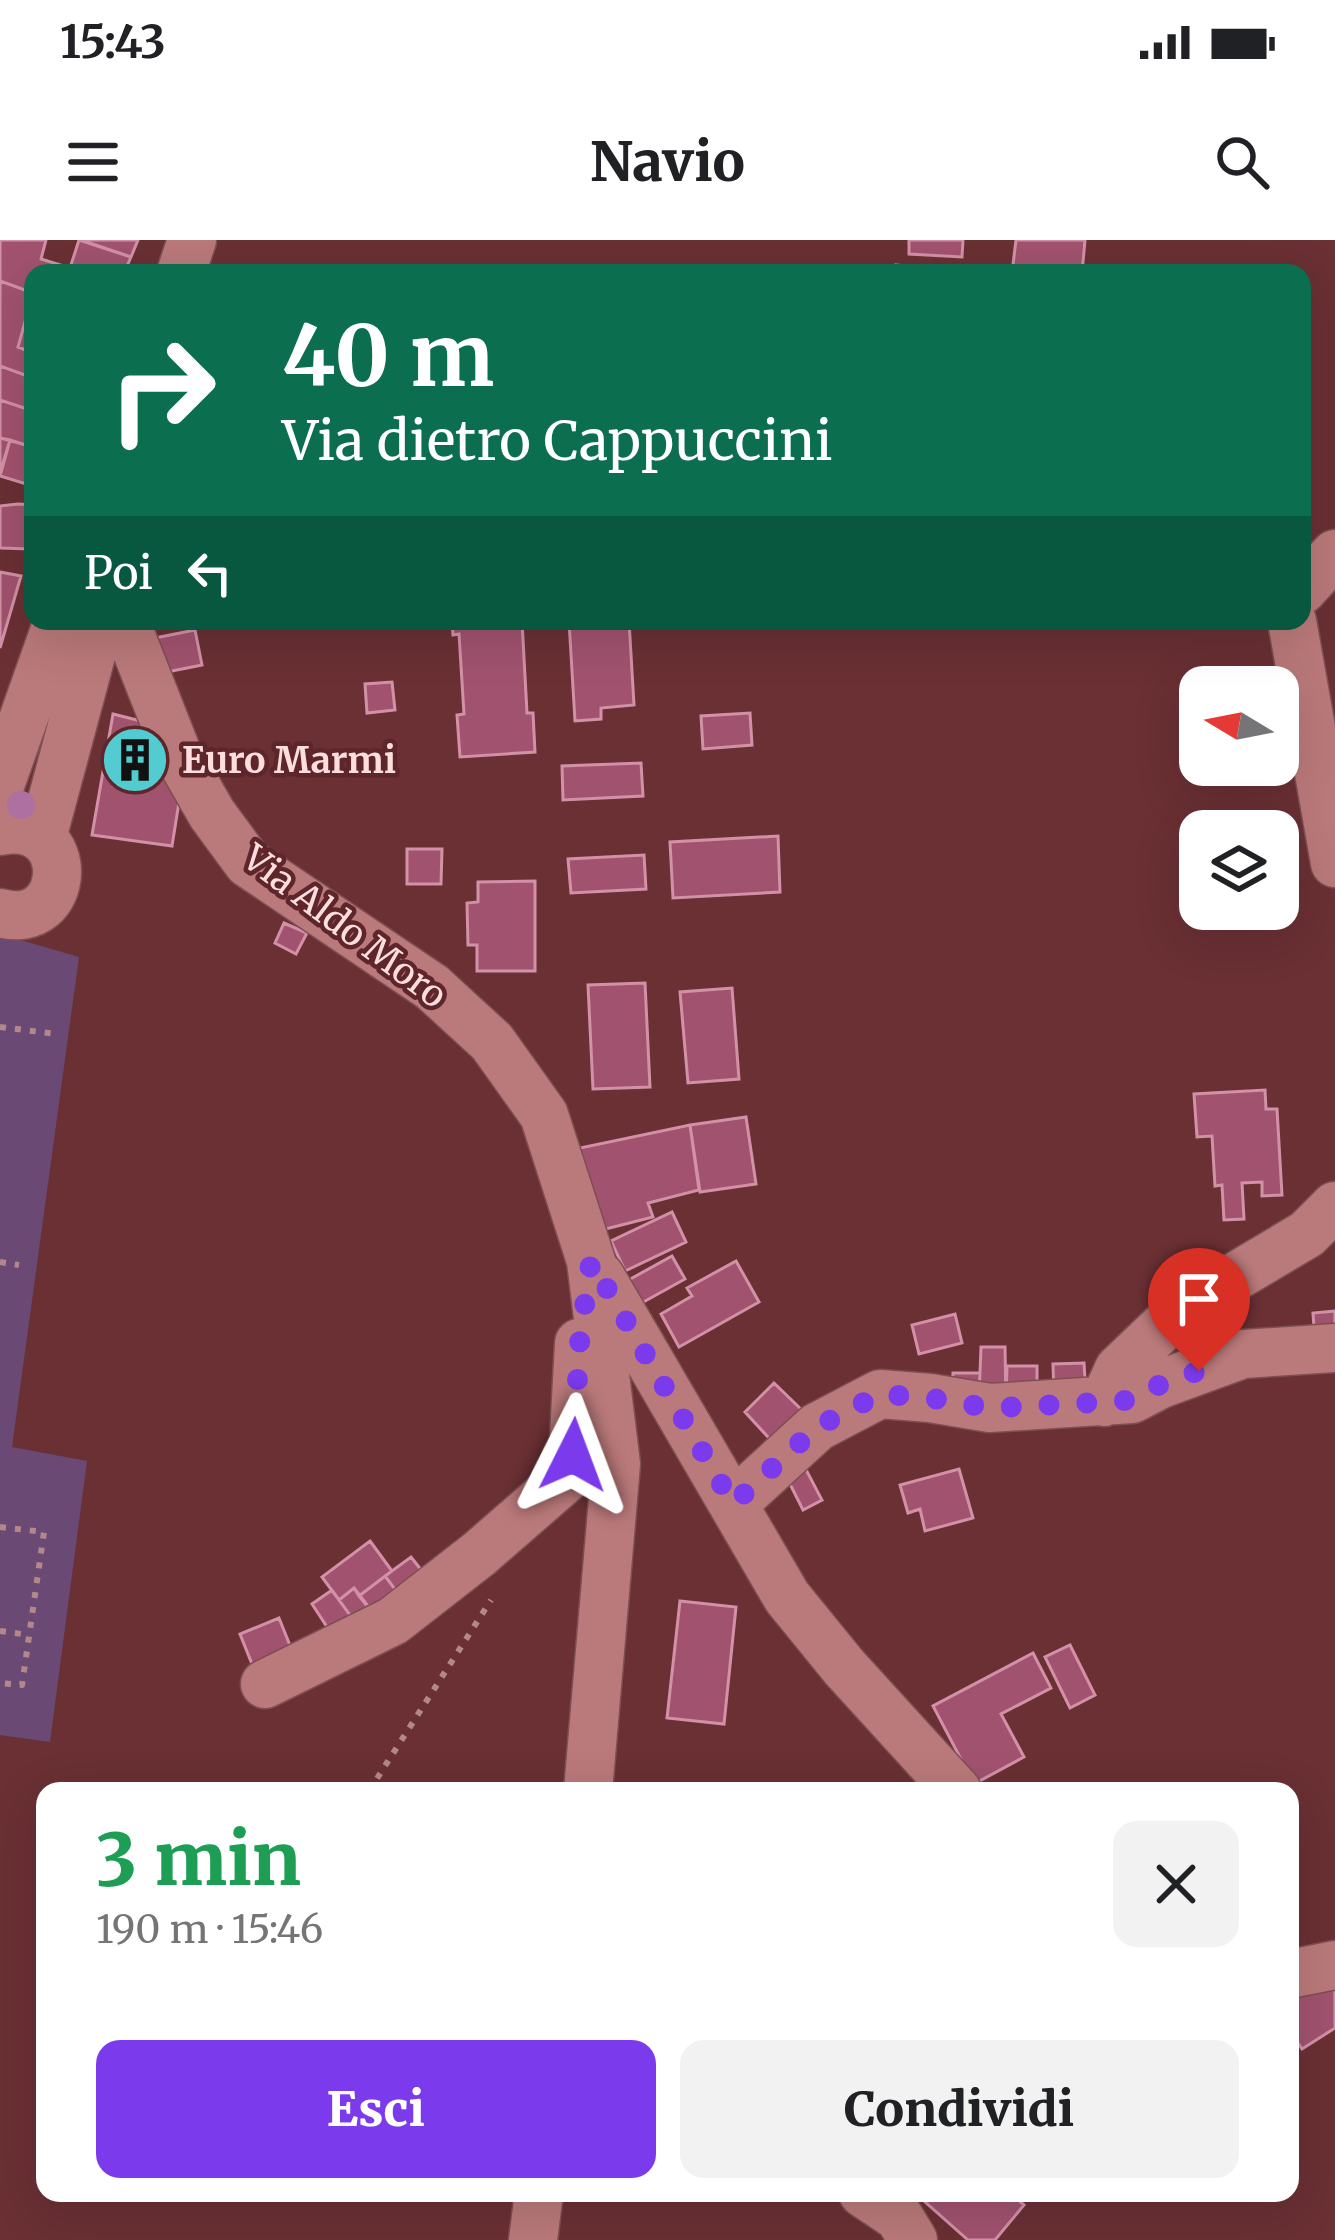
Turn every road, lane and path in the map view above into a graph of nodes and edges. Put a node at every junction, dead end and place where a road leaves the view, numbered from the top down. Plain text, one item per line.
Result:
1 (1335, 554) edge
2 (1311, 580) edge
3 (55, 630) edge
4 (95, 630) edge
5 (129, 630) edge
6 (1294, 630) edge
7 (0, 785) edge
8 (21, 835) edge
9 (1335, 862) edge
10 (0, 913) edge
11 (0, 1027) edge
12 (57, 1034) dead end
13 (1335, 1206) edge
14 (591, 1261) junction
15 (0, 1262) edge
16 (19, 1265) dead end
17 (1335, 1348) edge
18 (1104, 1402) junction
19 (733, 1504) junction
20 (0, 1527) edge
21 (490, 1601) dead end
22 (0, 1631) edge
23 (29, 1635) junction
24 (0, 1683) edge
25 (265, 1684) dead end
26 (375, 1782) edge
27 (589, 1782) edge
28 (949, 1782) edge
29 (1335, 1965) edge
30 (1299, 1973) edge
31 (538, 2202) edge
32 (876, 2202) edge
33 (533, 2240) edge
34 (913, 2240) edge

1 - 2 street
3 - 7 street
4 - 8 street
5 - 14 street, Via Aldo Moro
6 - 9 street
8 - 10 street
11 - 12 path
13 - 18 street
14 - 19 street
14 - 25 street
14 - 27 street, Via Aldo Moro
15 - 16 path
17 - 18 street
18 - 19 street
19 - 28 street
20 - 23 path
21 - 26 path
22 - 23 path
23 - 24 path
29 - 30 street
31 - 33 street
32 - 34 street

